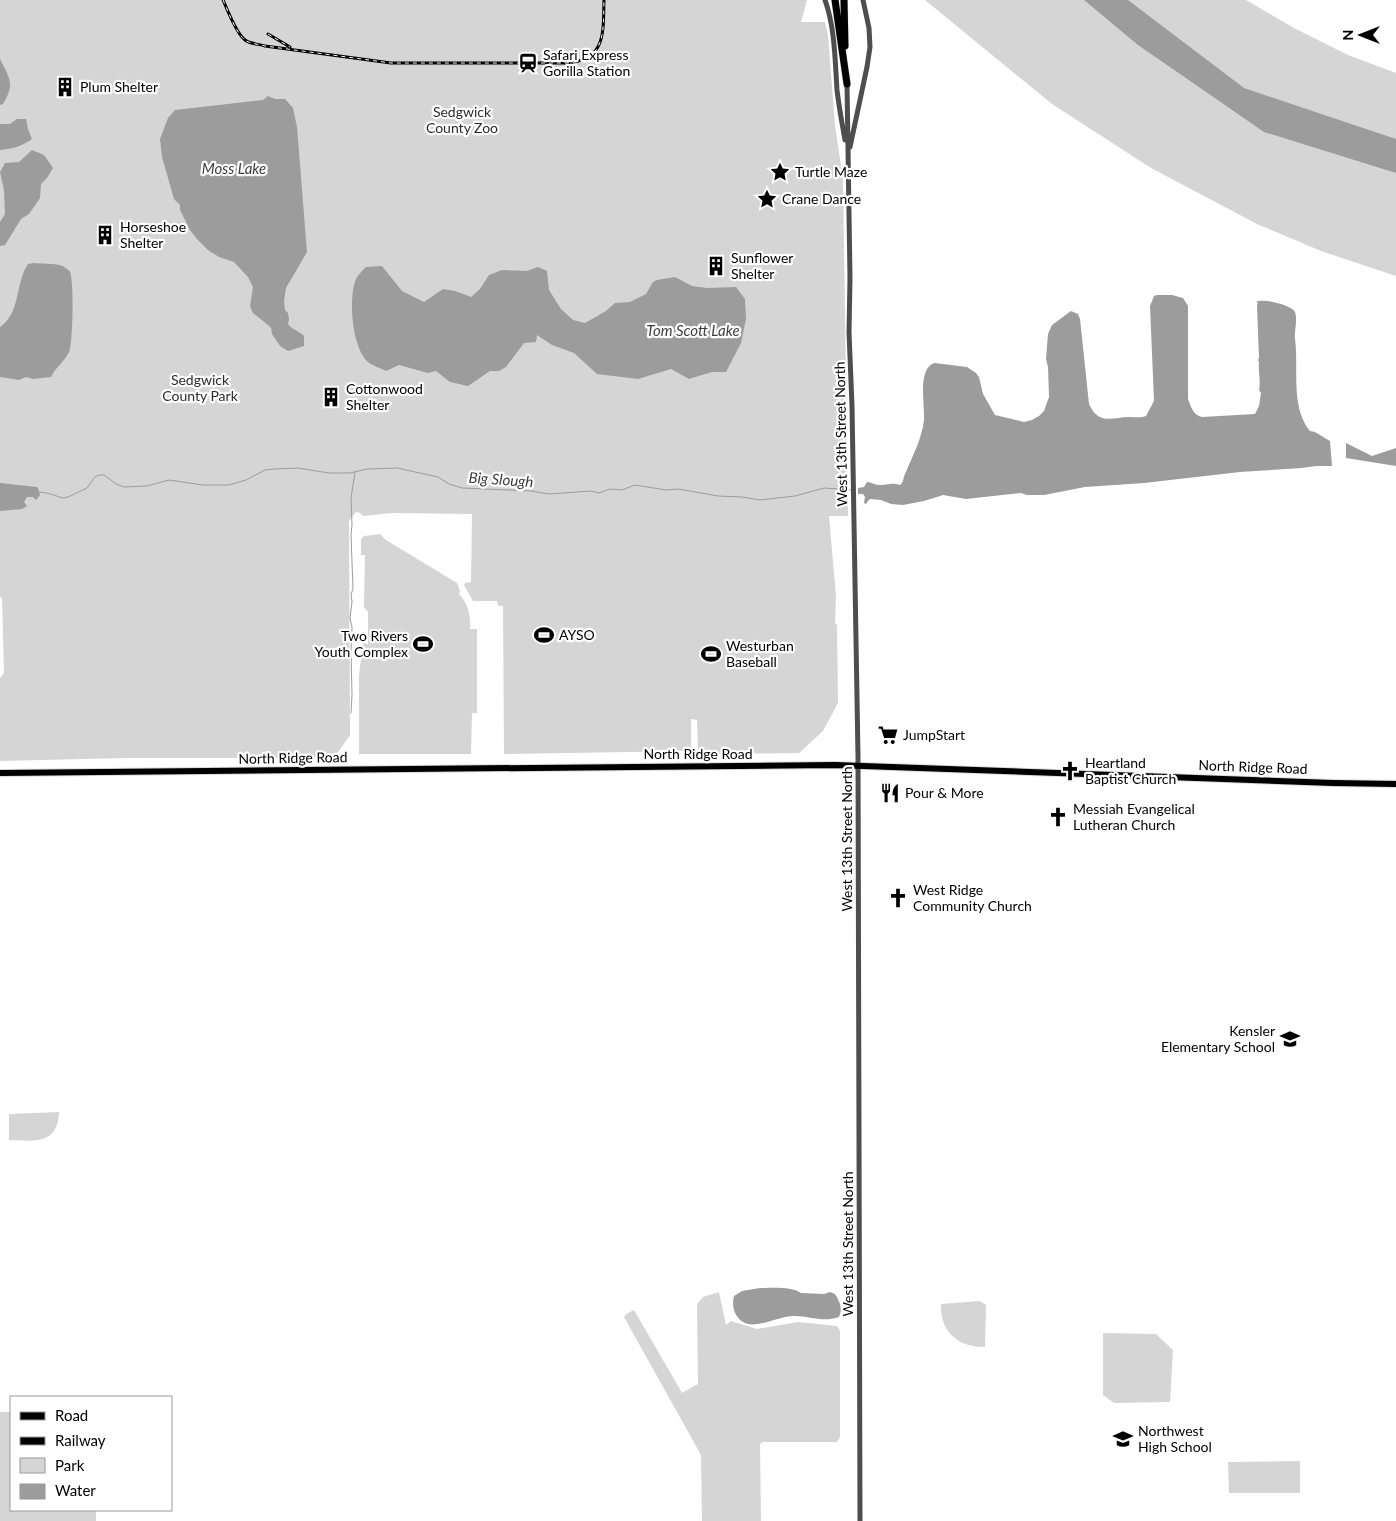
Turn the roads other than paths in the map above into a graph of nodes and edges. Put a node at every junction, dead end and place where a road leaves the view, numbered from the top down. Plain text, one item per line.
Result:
1 (825, 0) edge
2 (863, 0) edge
3 (835, 2) edge
4 (844, 2) edge
5 (846, 84) junction
6 (848, 157) junction
7 (858, 766) junction
8 (0, 773) edge
9 (1396, 784) edge
10 (860, 1521) edge

1 - 6 street, West 13th Street North
2 - 6 street, West 13th Street North
3 - 5 highway
4 - 5 highway
5 - 6 street, West 13th Street North
6 - 7 street, West 13th Street North
7 - 8 main road, North Ridge Road
7 - 9 main road, North Ridge Road
7 - 10 street, West 13th Street North

